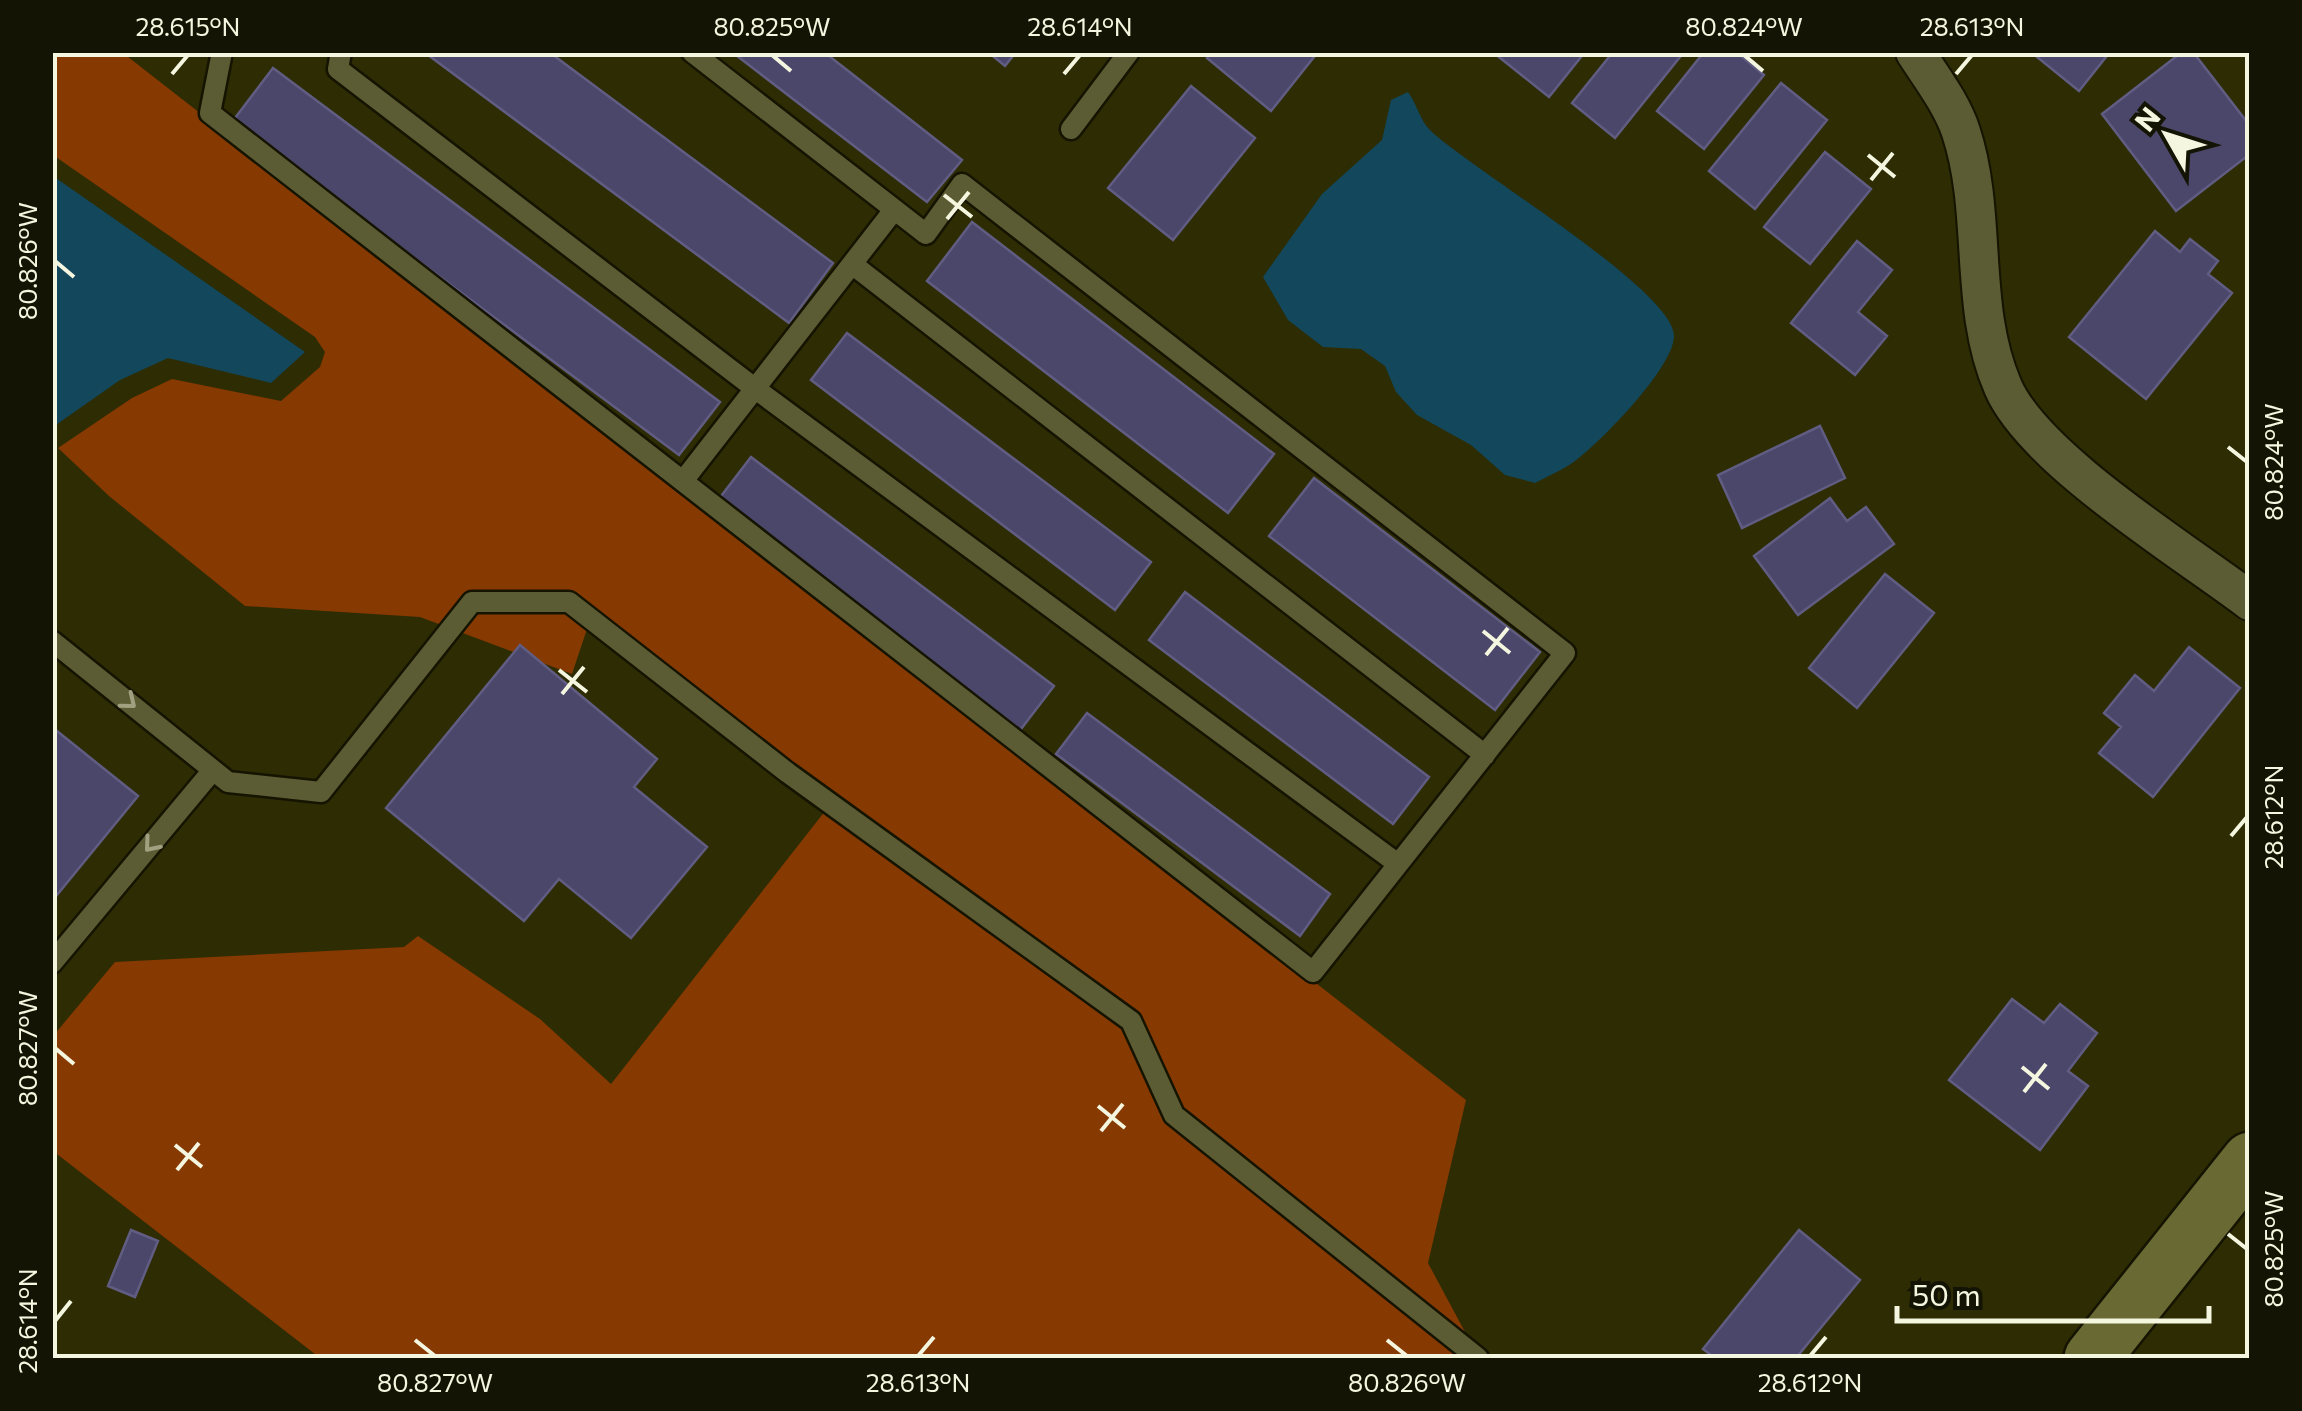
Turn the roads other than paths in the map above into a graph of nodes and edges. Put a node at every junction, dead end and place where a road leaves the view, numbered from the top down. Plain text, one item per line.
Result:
1 (222, 52) edge
2 (341, 52) edge
3 (692, 52) edge
4 (1129, 52) edge
5 (1915, 52) edge
6 (1071, 129) dead end
7 (894, 210) junction
8 (852, 264) junction
9 (756, 390) junction
10 (683, 481) junction
11 (2250, 601) edge
12 (52, 641) edge
13 (1484, 755) junction
14 (213, 770) junction
15 (1398, 864) junction
16 (52, 963) edge
17 (2250, 1160) edge
18 (1478, 1358) edge
19 (2092, 1358) edge

1 - 10 lane
2 - 9 lane
3 - 7 lane
4 - 6 lane
5 - 11 street
7 - 8 lane
7 - 13 lane
8 - 9 lane
8 - 13 lane
9 - 10 lane
9 - 15 lane
10 - 15 lane
12 -> 14 lane
13 - 15 lane
14 -> 16 lane
14 - 18 lane
17 - 19 street

